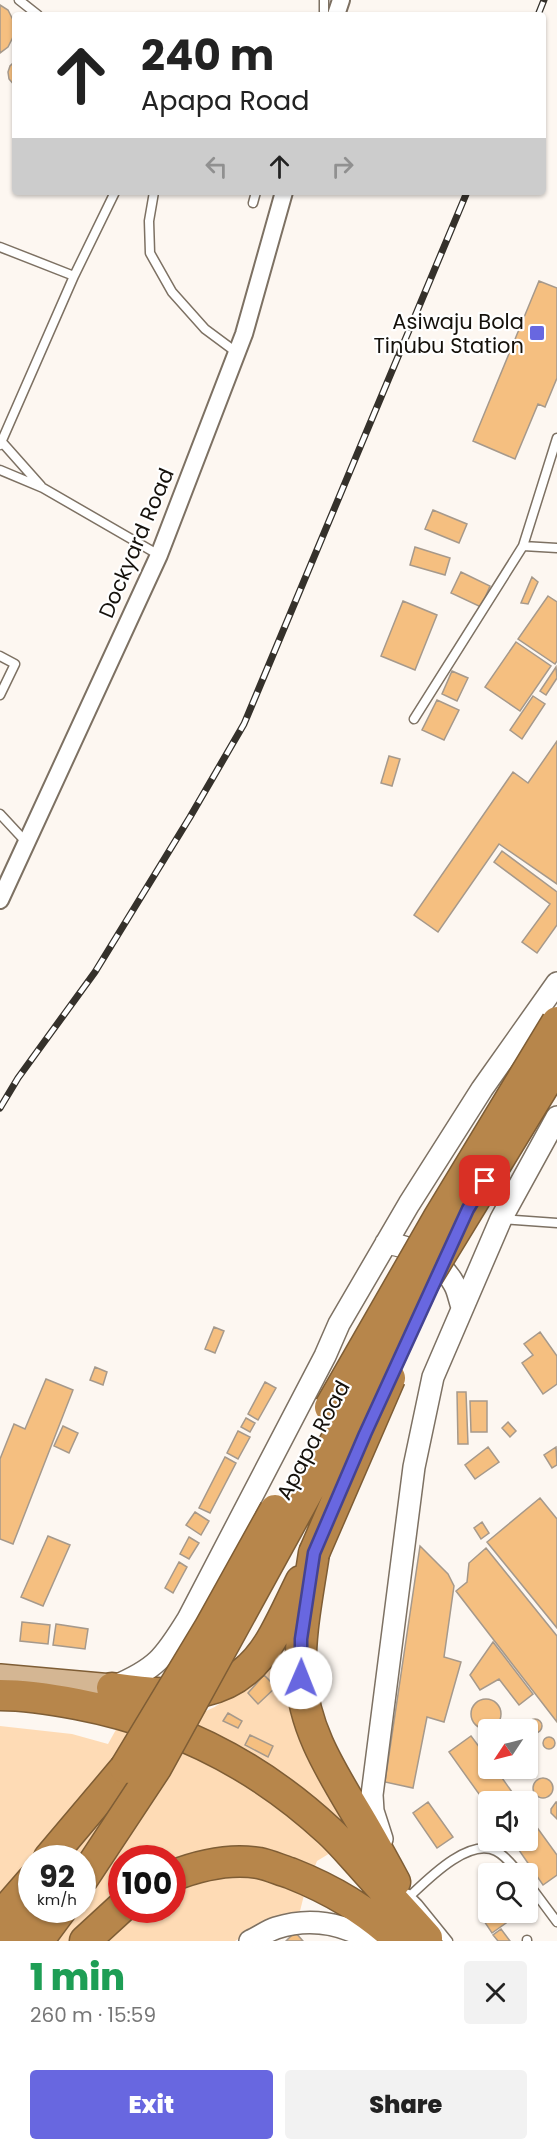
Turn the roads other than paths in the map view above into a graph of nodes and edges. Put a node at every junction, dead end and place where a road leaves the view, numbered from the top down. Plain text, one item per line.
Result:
1 (19, 0) edge
2 (34, 12) edge
3 (114, 195) edge
4 (153, 195) edge
5 (255, 195) edge
6 (283, 195) edge
7 (253, 203) dead end
8 (0, 247) edge
9 (74, 276) junction
10 (236, 352) junction
11 (557, 438) edge
12 (1, 443) edge
13 (0, 470) edge
14 (43, 488) junction
15 (523, 546) junction
16 (557, 548) edge
17 (159, 555) junction
18 (0, 656) edge
19 (0, 695) edge
20 (414, 719) dead end
21 (0, 814) edge
22 (26, 842) junction
23 (0, 900) edge
24 (557, 983) edge
25 (557, 1022) edge
26 (557, 1064) edge
27 (482, 1089) junction
28 (557, 1117) edge
29 (544, 1139) junction
30 (468, 1209) junction
31 (501, 1219) junction
32 (557, 1223) edge
33 (386, 1243) junction
34 (462, 1307) junction
35 (314, 1553) junction
36 (112, 1688) junction
37 (1, 1695) edge
38 (125, 1768) junction
39 (60, 1845) edge
40 (78, 1845) edge
41 (96, 1859) edge
42 (509, 1863) edge
43 (186, 1872) edge
44 (403, 1889) junction
45 (18, 1896) edge
46 (538, 1897) edge
47 (0, 1917) edge
48 (108, 1920) edge
49 (25, 1923) edge
50 (51, 1923) edge
51 (557, 1923) edge
52 (420, 1940) edge
53 (12, 1941) edge
54 (38, 1941) edge
55 (85, 1941) edge
56 (250, 1941) edge
57 (372, 1941) edge

1 - 2 lane
3 - 9 lane
4 - 10 lane
5 - 7 lane
6 - 10 street, Dockyard Road
8 - 9 lane
9 - 12 lane
10 - 17 street, Dockyard Road
11 - 15 lane
12 - 14 lane
13 - 14 lane
14 - 17 lane
15 - 16 lane
15 - 20 lane
17 - 22 street, Dockyard Road
18 - 19 lane
21 - 22 lane
22 - 23 street, Dockyard Road
24 - 27 street
25 - 38 highway, Apapa Road, bridge
26 - 30 highway, Apapa Road, bridge
27 - 29 street
27 - 33 street
28 - 29 street
29 - 31 street
30 - 35 highway, bridge
30 - 41 highway, Apapa Road, bridge
31 - 32 lane
31 - 34 street
33 - 34 street
33 - 36 street
34 - 44 street
35 - 36 highway
35 - 44 highway
36 - 37 main road
37 - 52 highway
38 - 39 highway
38 - 40 highway, Apapa Road
42 - 44 lane
43 - 52 highway
44 - 52 lane
45 - 47 highway
46 - 51 lane
48 - 55 highway
49 - 53 highway
50 - 54 highway
56 - 57 street

